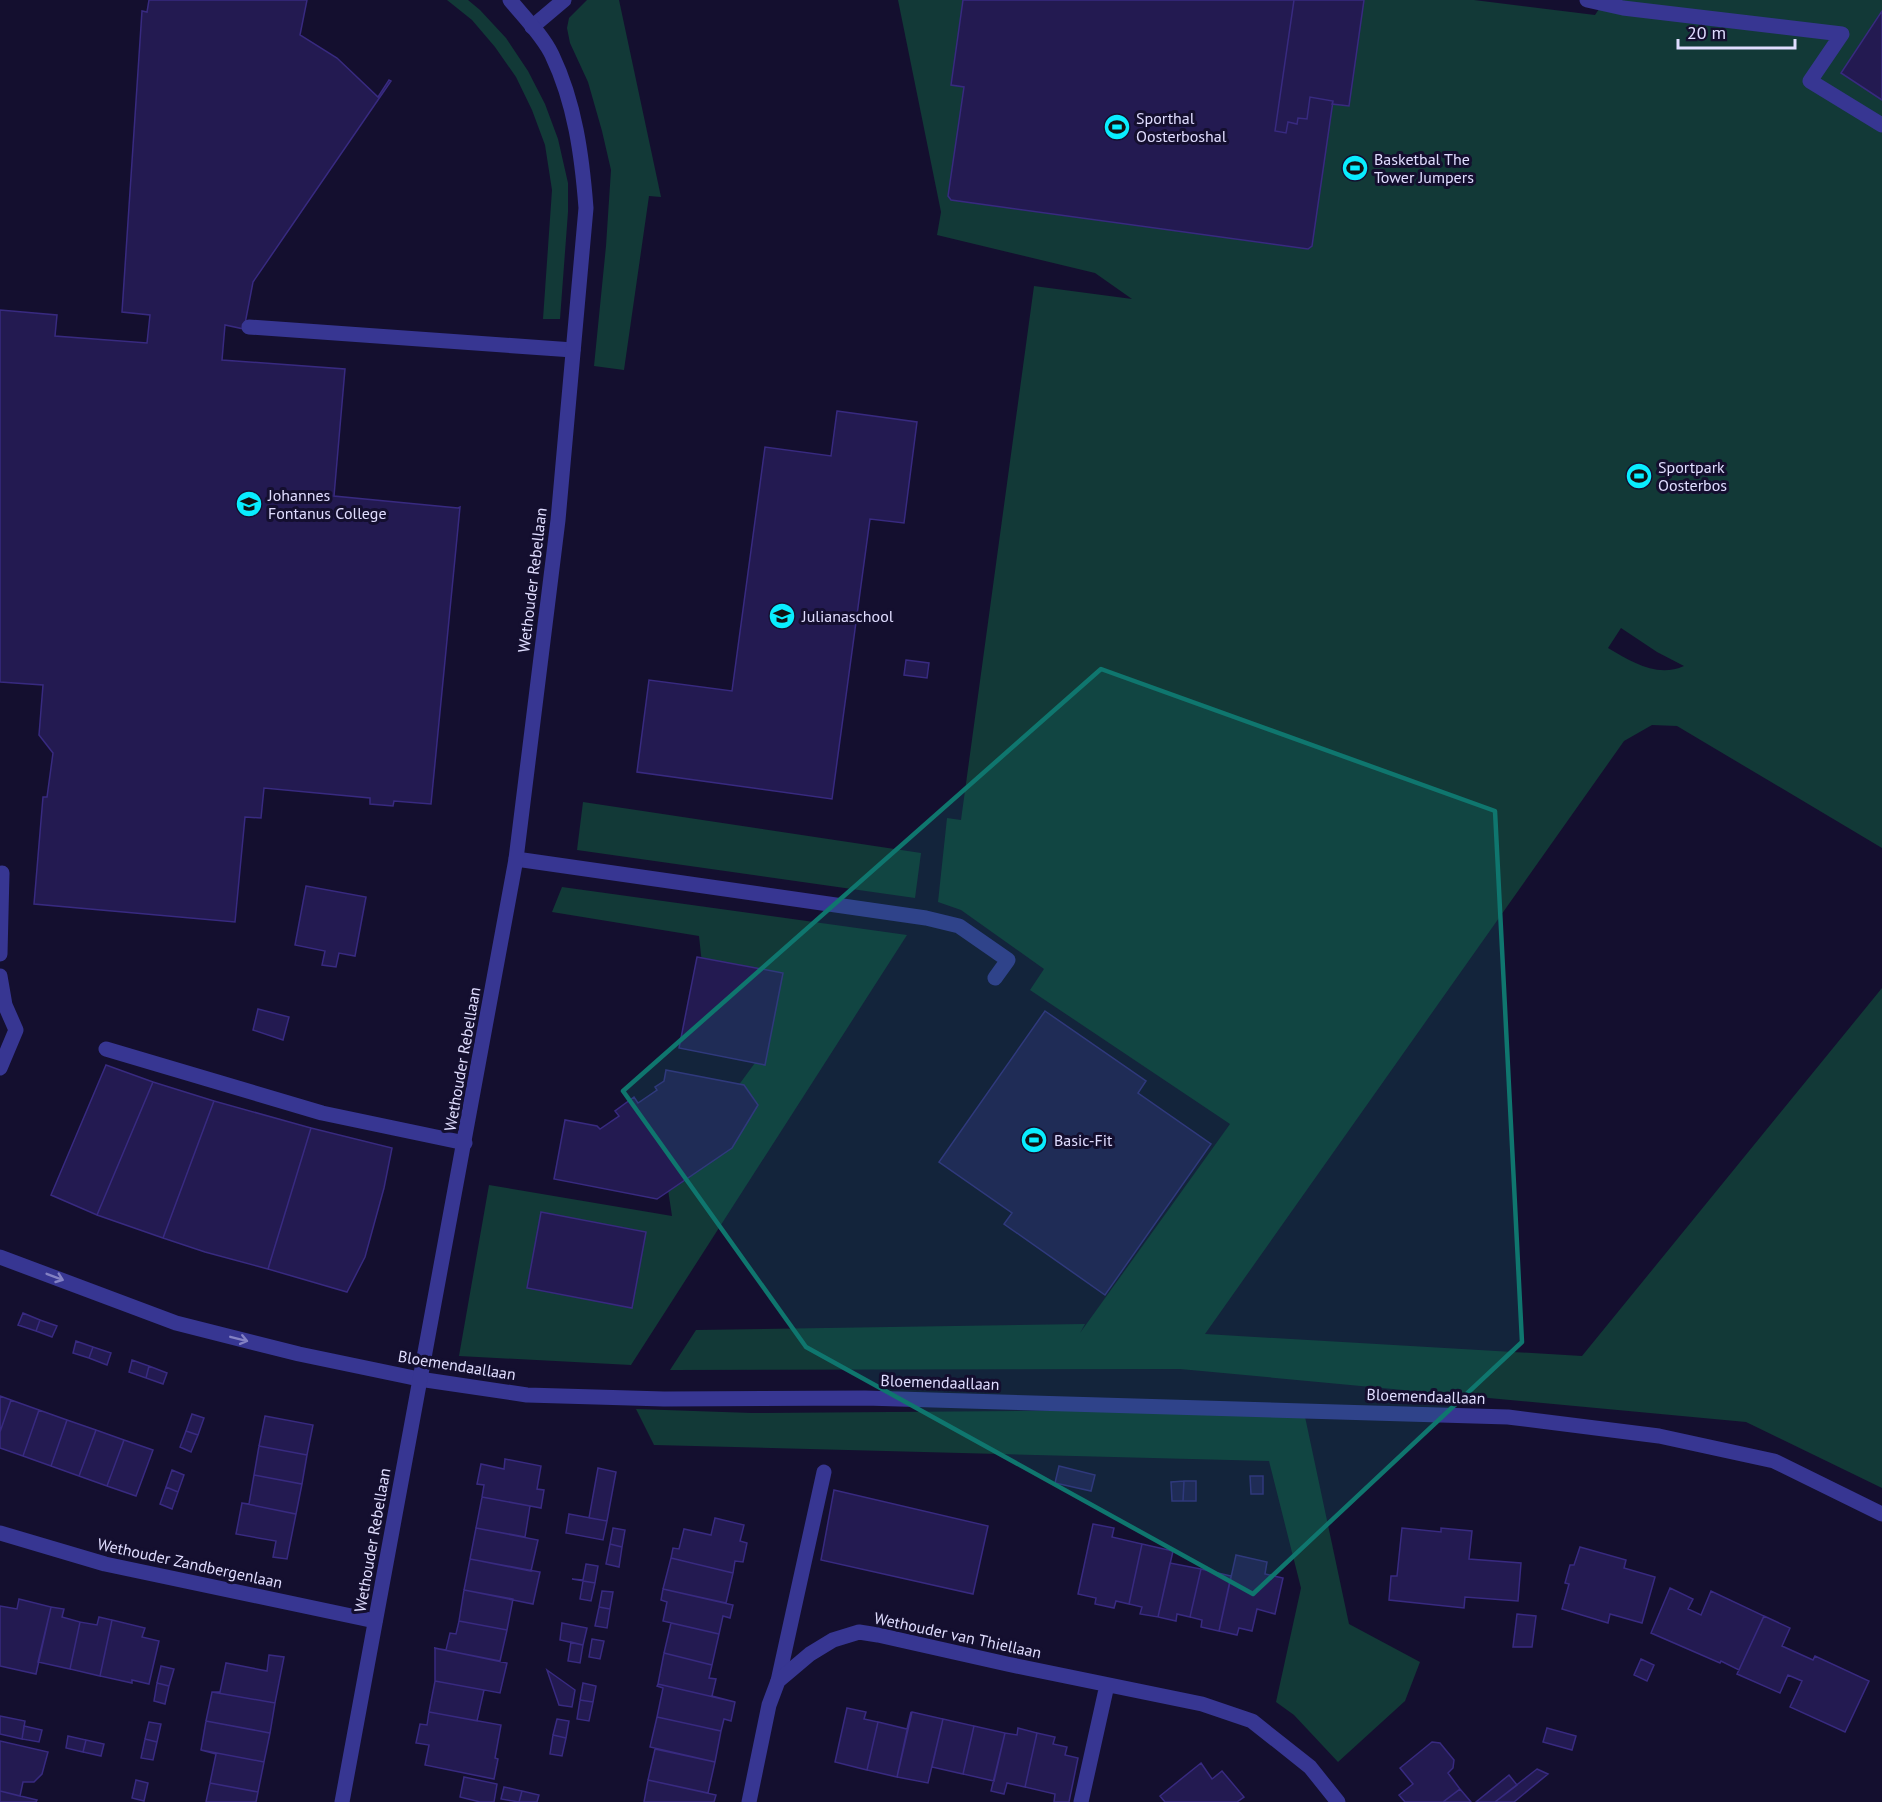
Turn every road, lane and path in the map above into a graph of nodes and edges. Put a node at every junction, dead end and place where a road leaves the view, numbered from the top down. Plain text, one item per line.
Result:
1 (510, 0) edge
2 (564, 0) edge
3 (1587, 0) edge
4 (532, 27) junction
5 (1882, 126) edge
6 (249, 327) dead end
7 (573, 350) junction
8 (516, 859) junction
9 (2, 873) dead end
10 (0, 954) edge
11 (0, 976) edge
12 (995, 978) dead end
13 (106, 1048) dead end
14 (0, 1068) edge
15 (465, 1143) junction
16 (0, 1257) edge
17 (420, 1379) junction
18 (824, 1473) dead end
19 (1882, 1514) edge
20 (0, 1533) edge
21 (375, 1621) junction
22 (778, 1681) junction
23 (1107, 1685) junction
24 (342, 1802) edge
25 (749, 1802) edge
26 (1081, 1802) edge
27 (1338, 1802) edge

1 - 4 street, Wethouder Rebellaan
2 - 4 street
3 - 5 street
4 - 7 street, Wethouder Rebellaan
6 - 7 street
7 - 8 street, Wethouder Rebellaan
8 - 12 street
8 - 15 street, Wethouder Rebellaan
9 - 10 street
11 - 14 street
13 - 15 street, Wethouder Rebellaan
15 - 17 street, Wethouder Rebellaan
16 -> 17 street, Bloemendaallaan
17 - 19 street, Bloemendaallaan
17 - 21 street, Wethouder Rebellaan
18 - 22 street
20 - 21 street, Wethouder Zandbergenlaan
21 - 24 street, Wethouder Rebellaan
22 - 23 street, Wethouder van Thiellaan
22 - 25 street
23 - 26 street
23 - 27 street, Wethouder van Thiellaan

